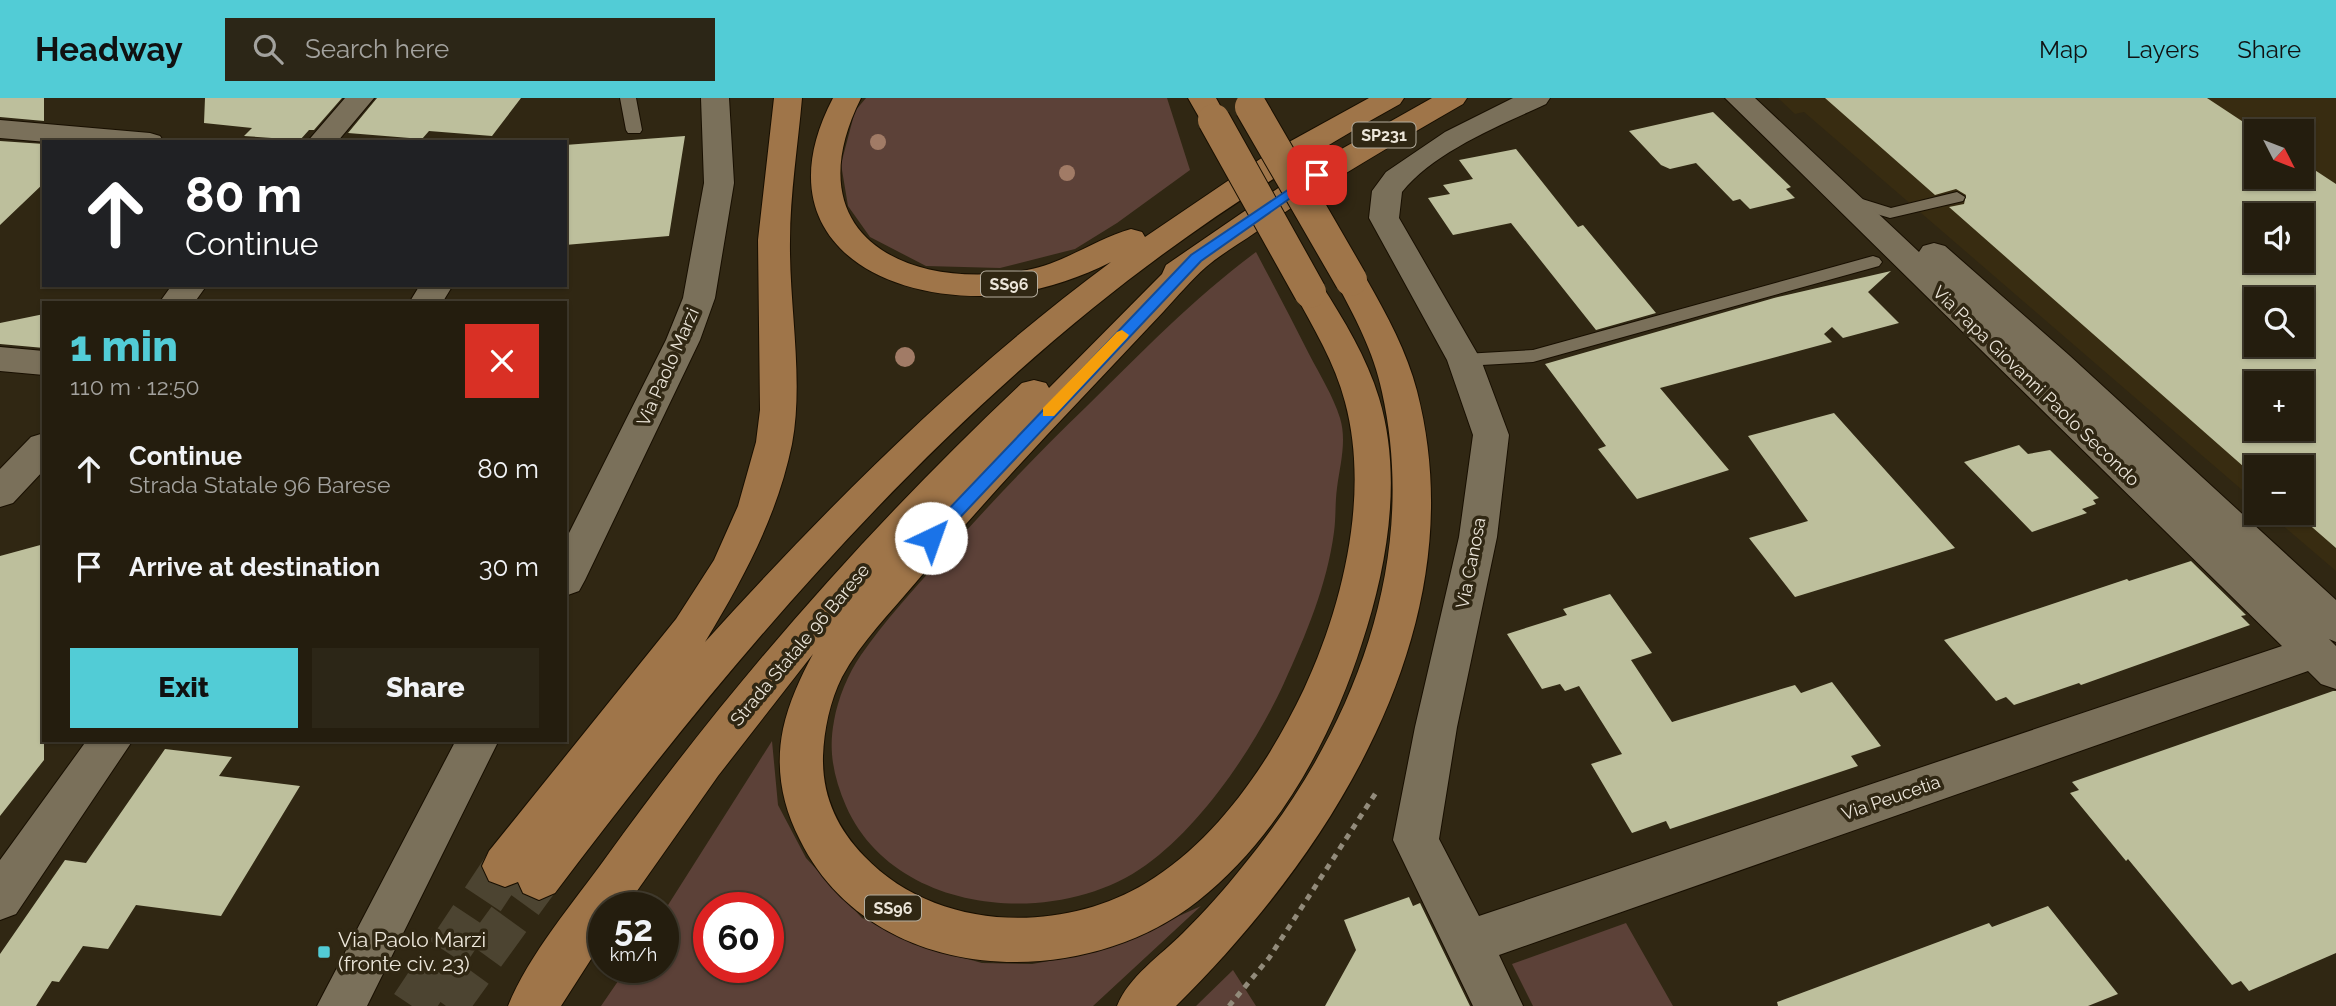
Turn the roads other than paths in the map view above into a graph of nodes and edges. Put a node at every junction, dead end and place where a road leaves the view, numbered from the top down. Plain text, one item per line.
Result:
1 (360, 98) edge
2 (628, 98) edge
3 (715, 98) edge
4 (788, 98) edge
5 (794, 98) edge
6 (847, 98) edge
7 (1390, 98) edge
8 (1453, 98) edge
9 (1536, 98) edge
10 (1739, 98) edge
11 (1767, 98) edge
12 (1248, 103) edge
13 (1208, 109) edge
14 (0, 129) edge
15 (634, 130) dead end
16 (127, 140) edge
17 (323, 140) edge
18 (782, 150) junction
19 (1308, 162) junction
20 (1840, 197) junction
21 (1957, 197) dead end
22 (1890, 214) junction
23 (1196, 258) junction
24 (1873, 262) dead end
25 (189, 287) edge
26 (177, 301) edge
27 (0, 359) edge
28 (1464, 360) junction
29 (42, 363) edge
30 (42, 448) edge
31 (0, 494) edge
32 (567, 576) edge
33 (2329, 650) edge
34 (111, 742) edge
35 (477, 742) edge
36 (0, 898) edge
37 (1467, 943) junction
38 (341, 1006) edge
39 (532, 1006) edge
40 (1141, 1006) edge
41 (1499, 1006) edge

1 - 17 street
2 - 15 lane
3 - 32 street, Via Paolo Marzi
4 - 18 main road
5 - 18 main road
6 - 19 main road, SS96
7 - 19 main road, SP231
8 - 19 main road, SP231
9 - 28 street, Via Canosa
10 - 20 street, Via Papa Giovanni Paolo Secondo
11 - 22 street, Via Papa Giovanni Paolo Secondo
12 - 40 main road, bridge
13 - 23 main road, SS96, bridge
14 - 16 street
18 - 19 main road
19 - 23 main road, Strada Statale 96 Barese / SS96
20 - 22 lane
20 - 33 street, Via Papa Giovanni Paolo Secondo
21 - 22 lane
22 - 33 street, Via Papa Giovanni Paolo Secondo
23 - 39 main road, Strada Statale 96 Barese / SS96
24 - 28 lane
25 - 26 street
27 - 29 street
28 - 37 street, Via Canosa
30 - 31 street
33 - 37 street, Via Peucetia
34 - 36 street
35 - 38 street
37 - 41 street, Via Canosa

